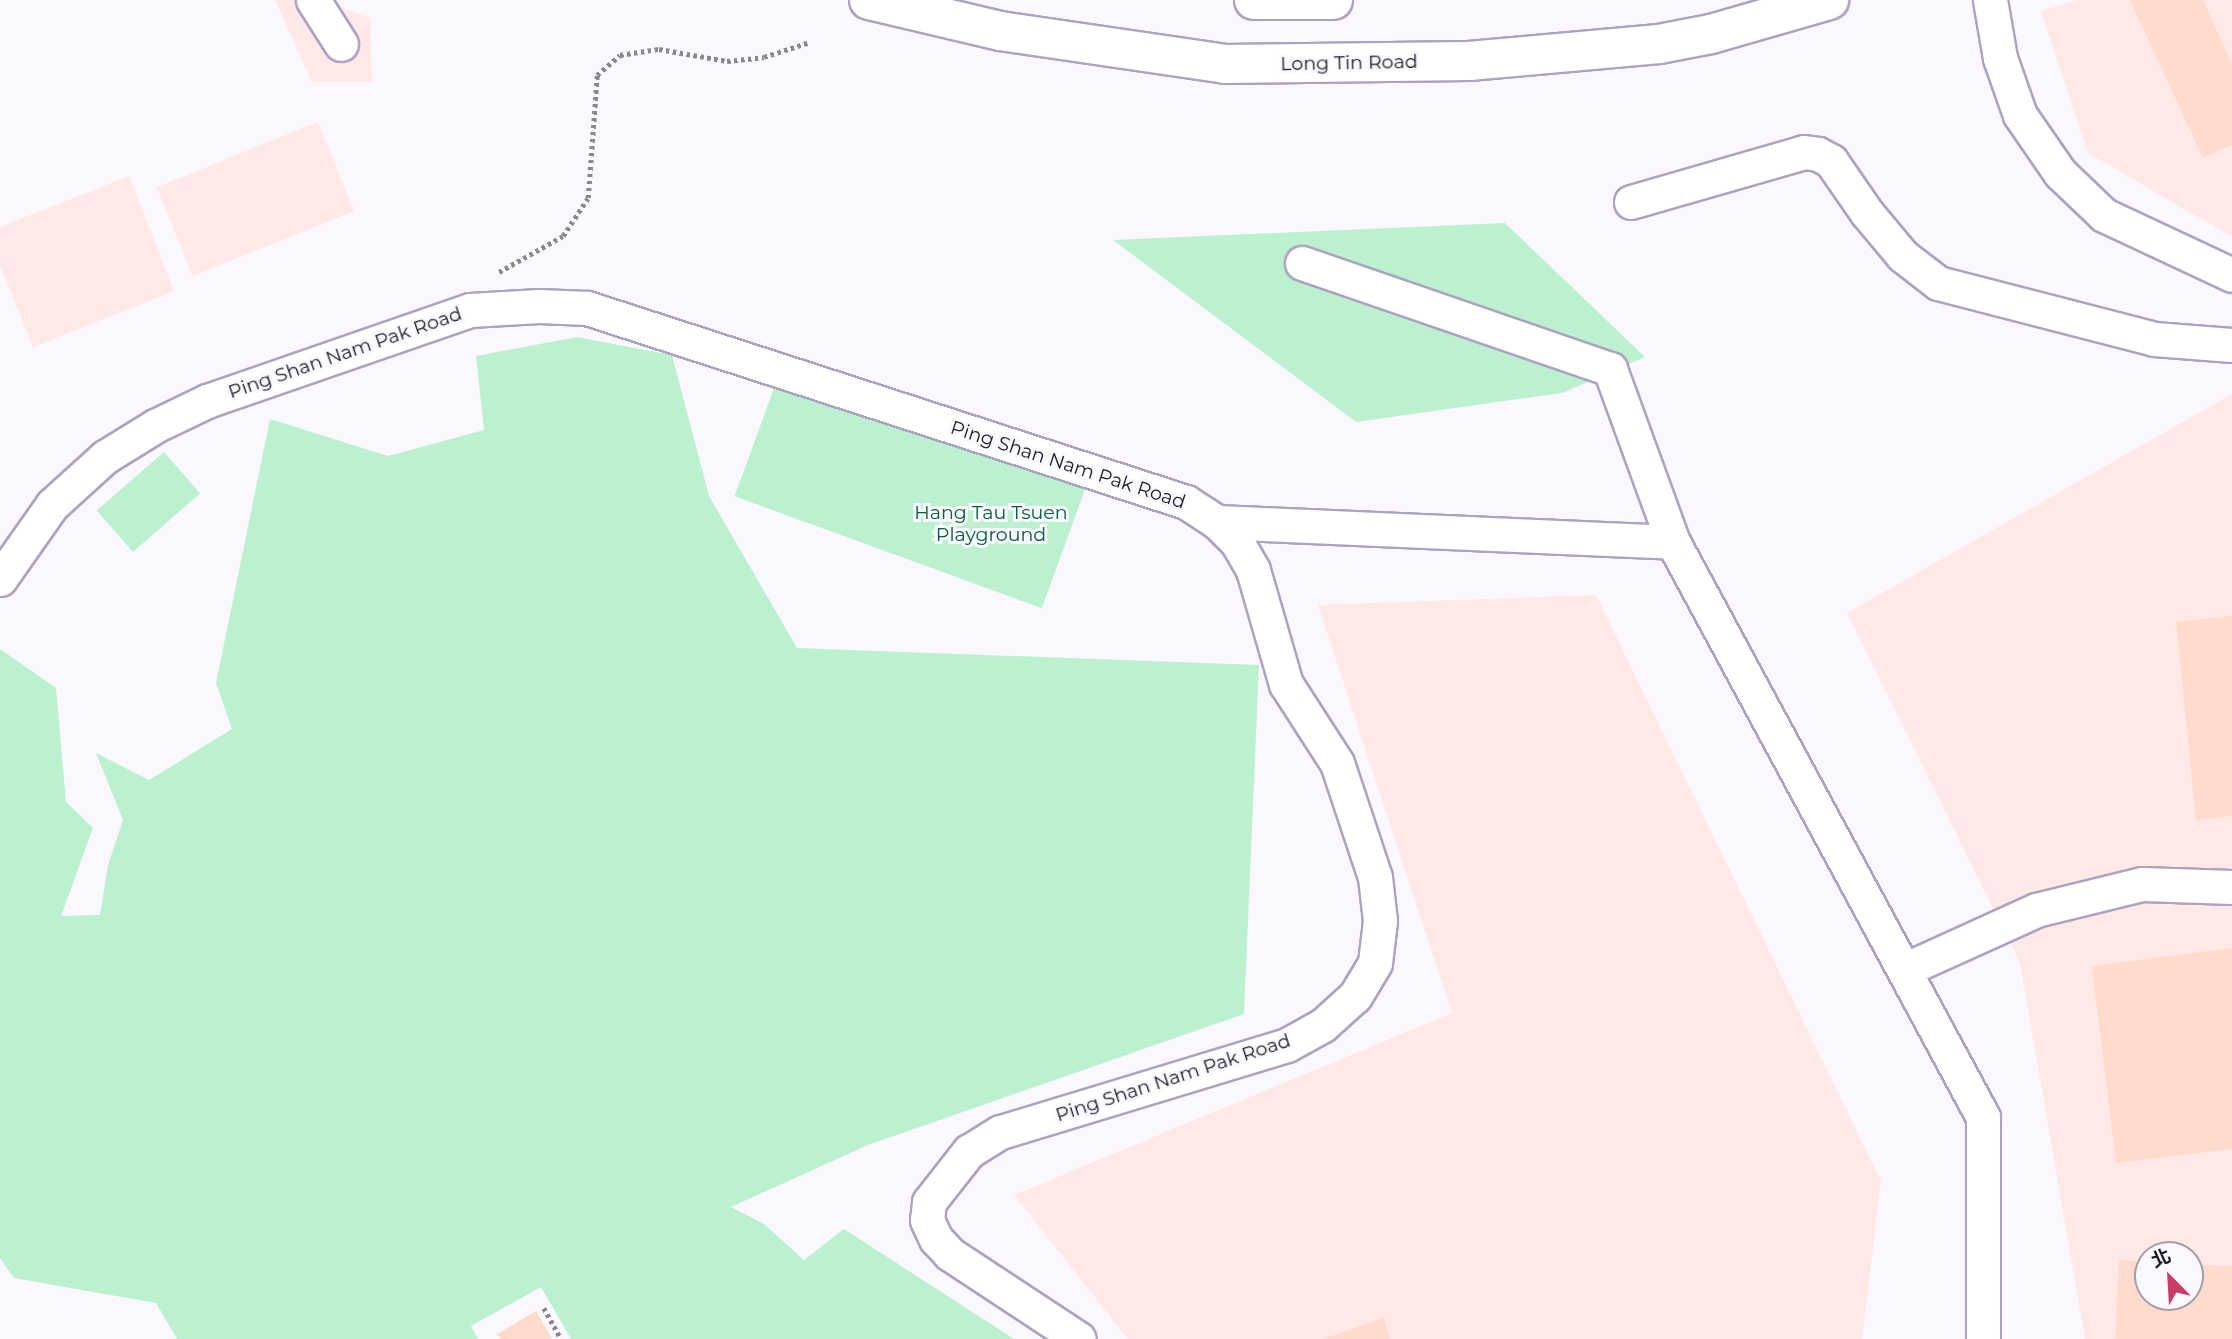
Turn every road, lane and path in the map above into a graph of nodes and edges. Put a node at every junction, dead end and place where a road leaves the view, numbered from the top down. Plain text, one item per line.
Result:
1 (313, 0) edge
2 (869, 0) edge
3 (1254, 0) edge
4 (1333, 0) edge
5 (1829, 0) edge
6 (1990, 0) edge
7 (810, 42) dead end
8 (341, 44) dead end
9 (1631, 202) dead end
10 (1301, 263) dead end
11 (2232, 275) edge
12 (470, 310) junction
13 (2232, 345) edge
14 (1217, 522) junction
15 (1673, 542) junction
16 (2, 568) edge
17 (2232, 887) edge
18 (1904, 970) junction
19 (544, 1308) dead end
20 (561, 1339) edge
21 (1079, 1339) edge
22 (1983, 1339) edge

1 - 8 street
2 - 5 main road, Long Tin Road
3 - 4 main road
6 - 11 street
7 - 12 path
9 - 13 street
10 - 15 street
12 - 14 street, Ping Shan Nam Pak Road
12 - 16 street, Ping Shan Nam Pak Road
14 - 15 street
14 - 21 street, Ping Shan Nam Pak Road
15 - 18 street
17 - 18 street
18 - 22 street
19 - 20 path

